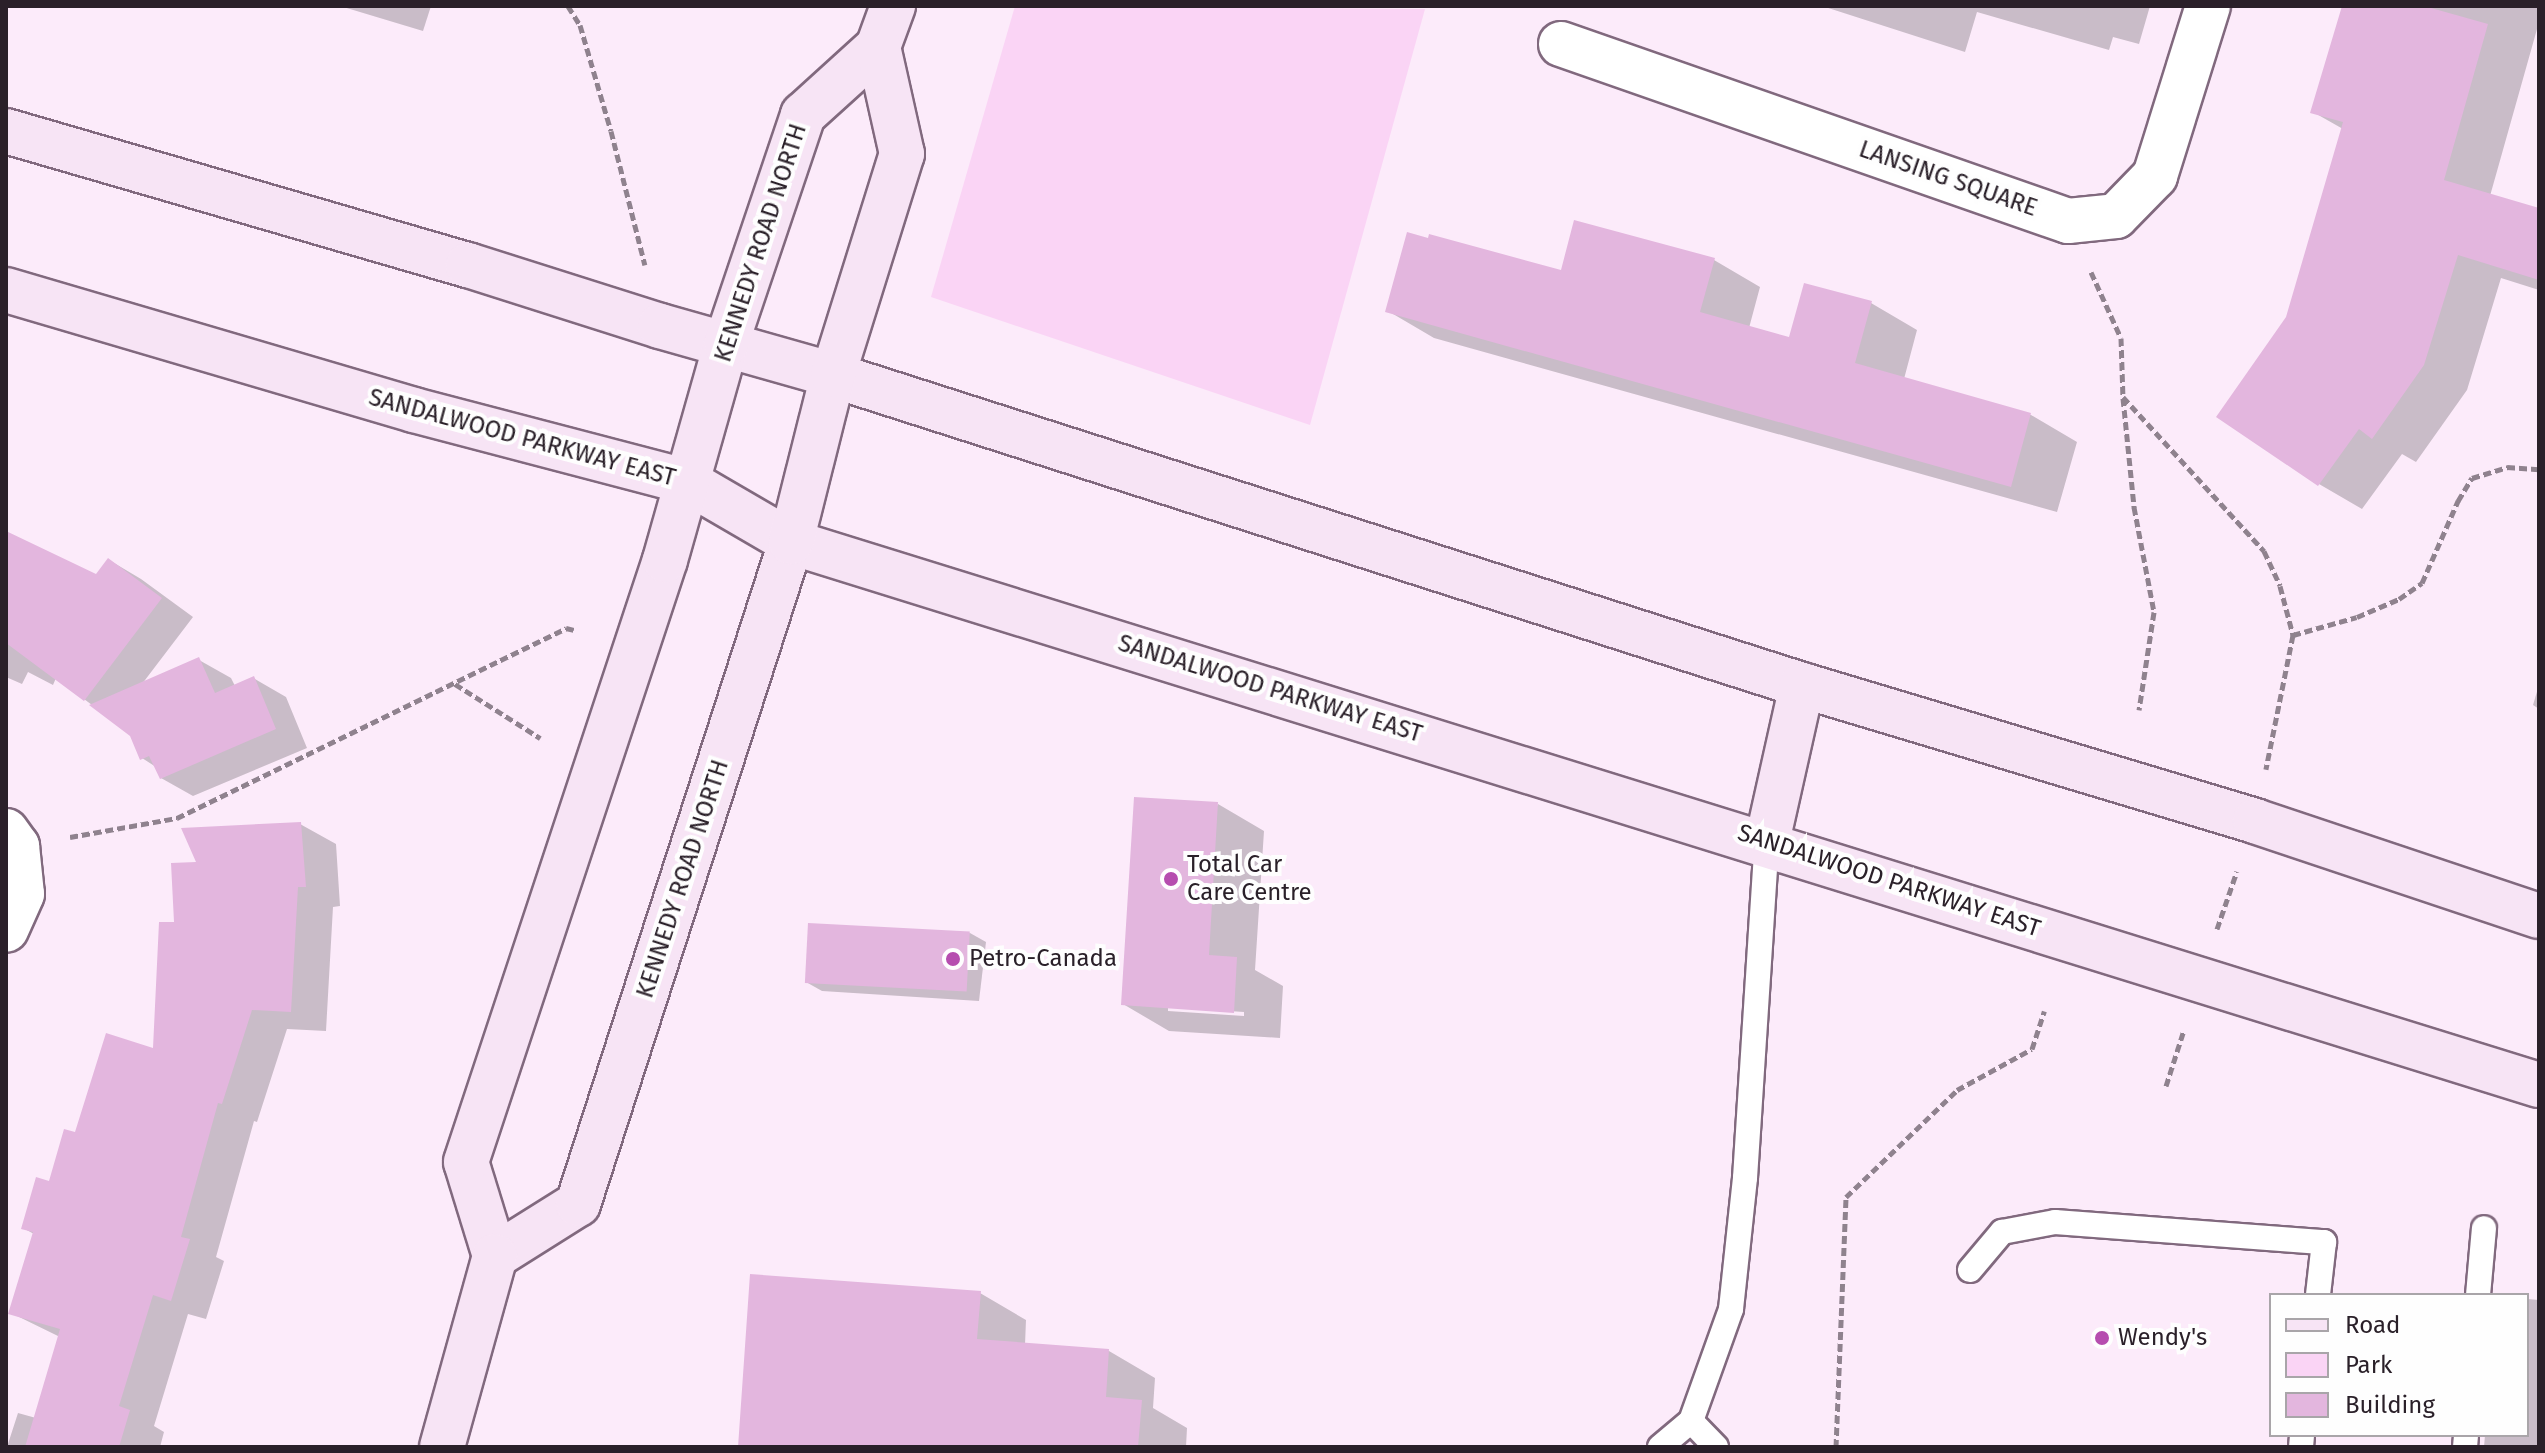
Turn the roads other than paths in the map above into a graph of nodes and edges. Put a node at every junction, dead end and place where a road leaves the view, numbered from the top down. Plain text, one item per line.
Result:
1 (893, 6) edge
2 (2208, 6) edge
3 (1561, 44) dead end
4 (878, 47) junction
5 (6, 131) edge
6 (6, 290) edge
7 (726, 344) junction
8 (833, 375) junction
9 (688, 482) junction
10 (791, 542) junction
11 (1802, 685) junction
12 (12, 839) edge
13 (1767, 842) junction
14 (2539, 916) edge
15 (6, 930) edge
16 (2539, 1085) edge
17 (2484, 1228) dead end
18 (495, 1256) junction
19 (1970, 1270) dead end
20 (2318, 1293) edge
21 (2478, 1293) edge
22 (1691, 1421) junction
23 (442, 1447) edge
24 (1660, 1447) edge
25 (1716, 1447) edge

1 - 4 main road
2 - 3 street, LANSING SQUARE
4 - 7 main road, KENNEDY ROAD NORTH
4 - 8 main road, KENNEDY ROAD NORTH
5 - 7 main road
6 - 9 main road, SANDALWOOD PARKWAY EAST
7 - 8 main road
7 - 9 main road, KENNEDY ROAD NORTH
8 - 10 main road, KENNEDY ROAD NORTH
8 - 11 main road
9 - 10 main road, SANDALWOOD PARKWAY EAST
9 - 18 main road, KENNEDY ROAD NORTH
10 - 13 main road, SANDALWOOD PARKWAY EAST
10 - 18 main road, KENNEDY ROAD NORTH
11 - 13 main road
11 - 14 main road
12 - 15 street
13 - 16 main road, SANDALWOOD PARKWAY EAST
13 - 22 lane
17 - 21 lane
18 - 23 main road
19 - 20 lane
22 - 24 lane
22 - 25 lane

